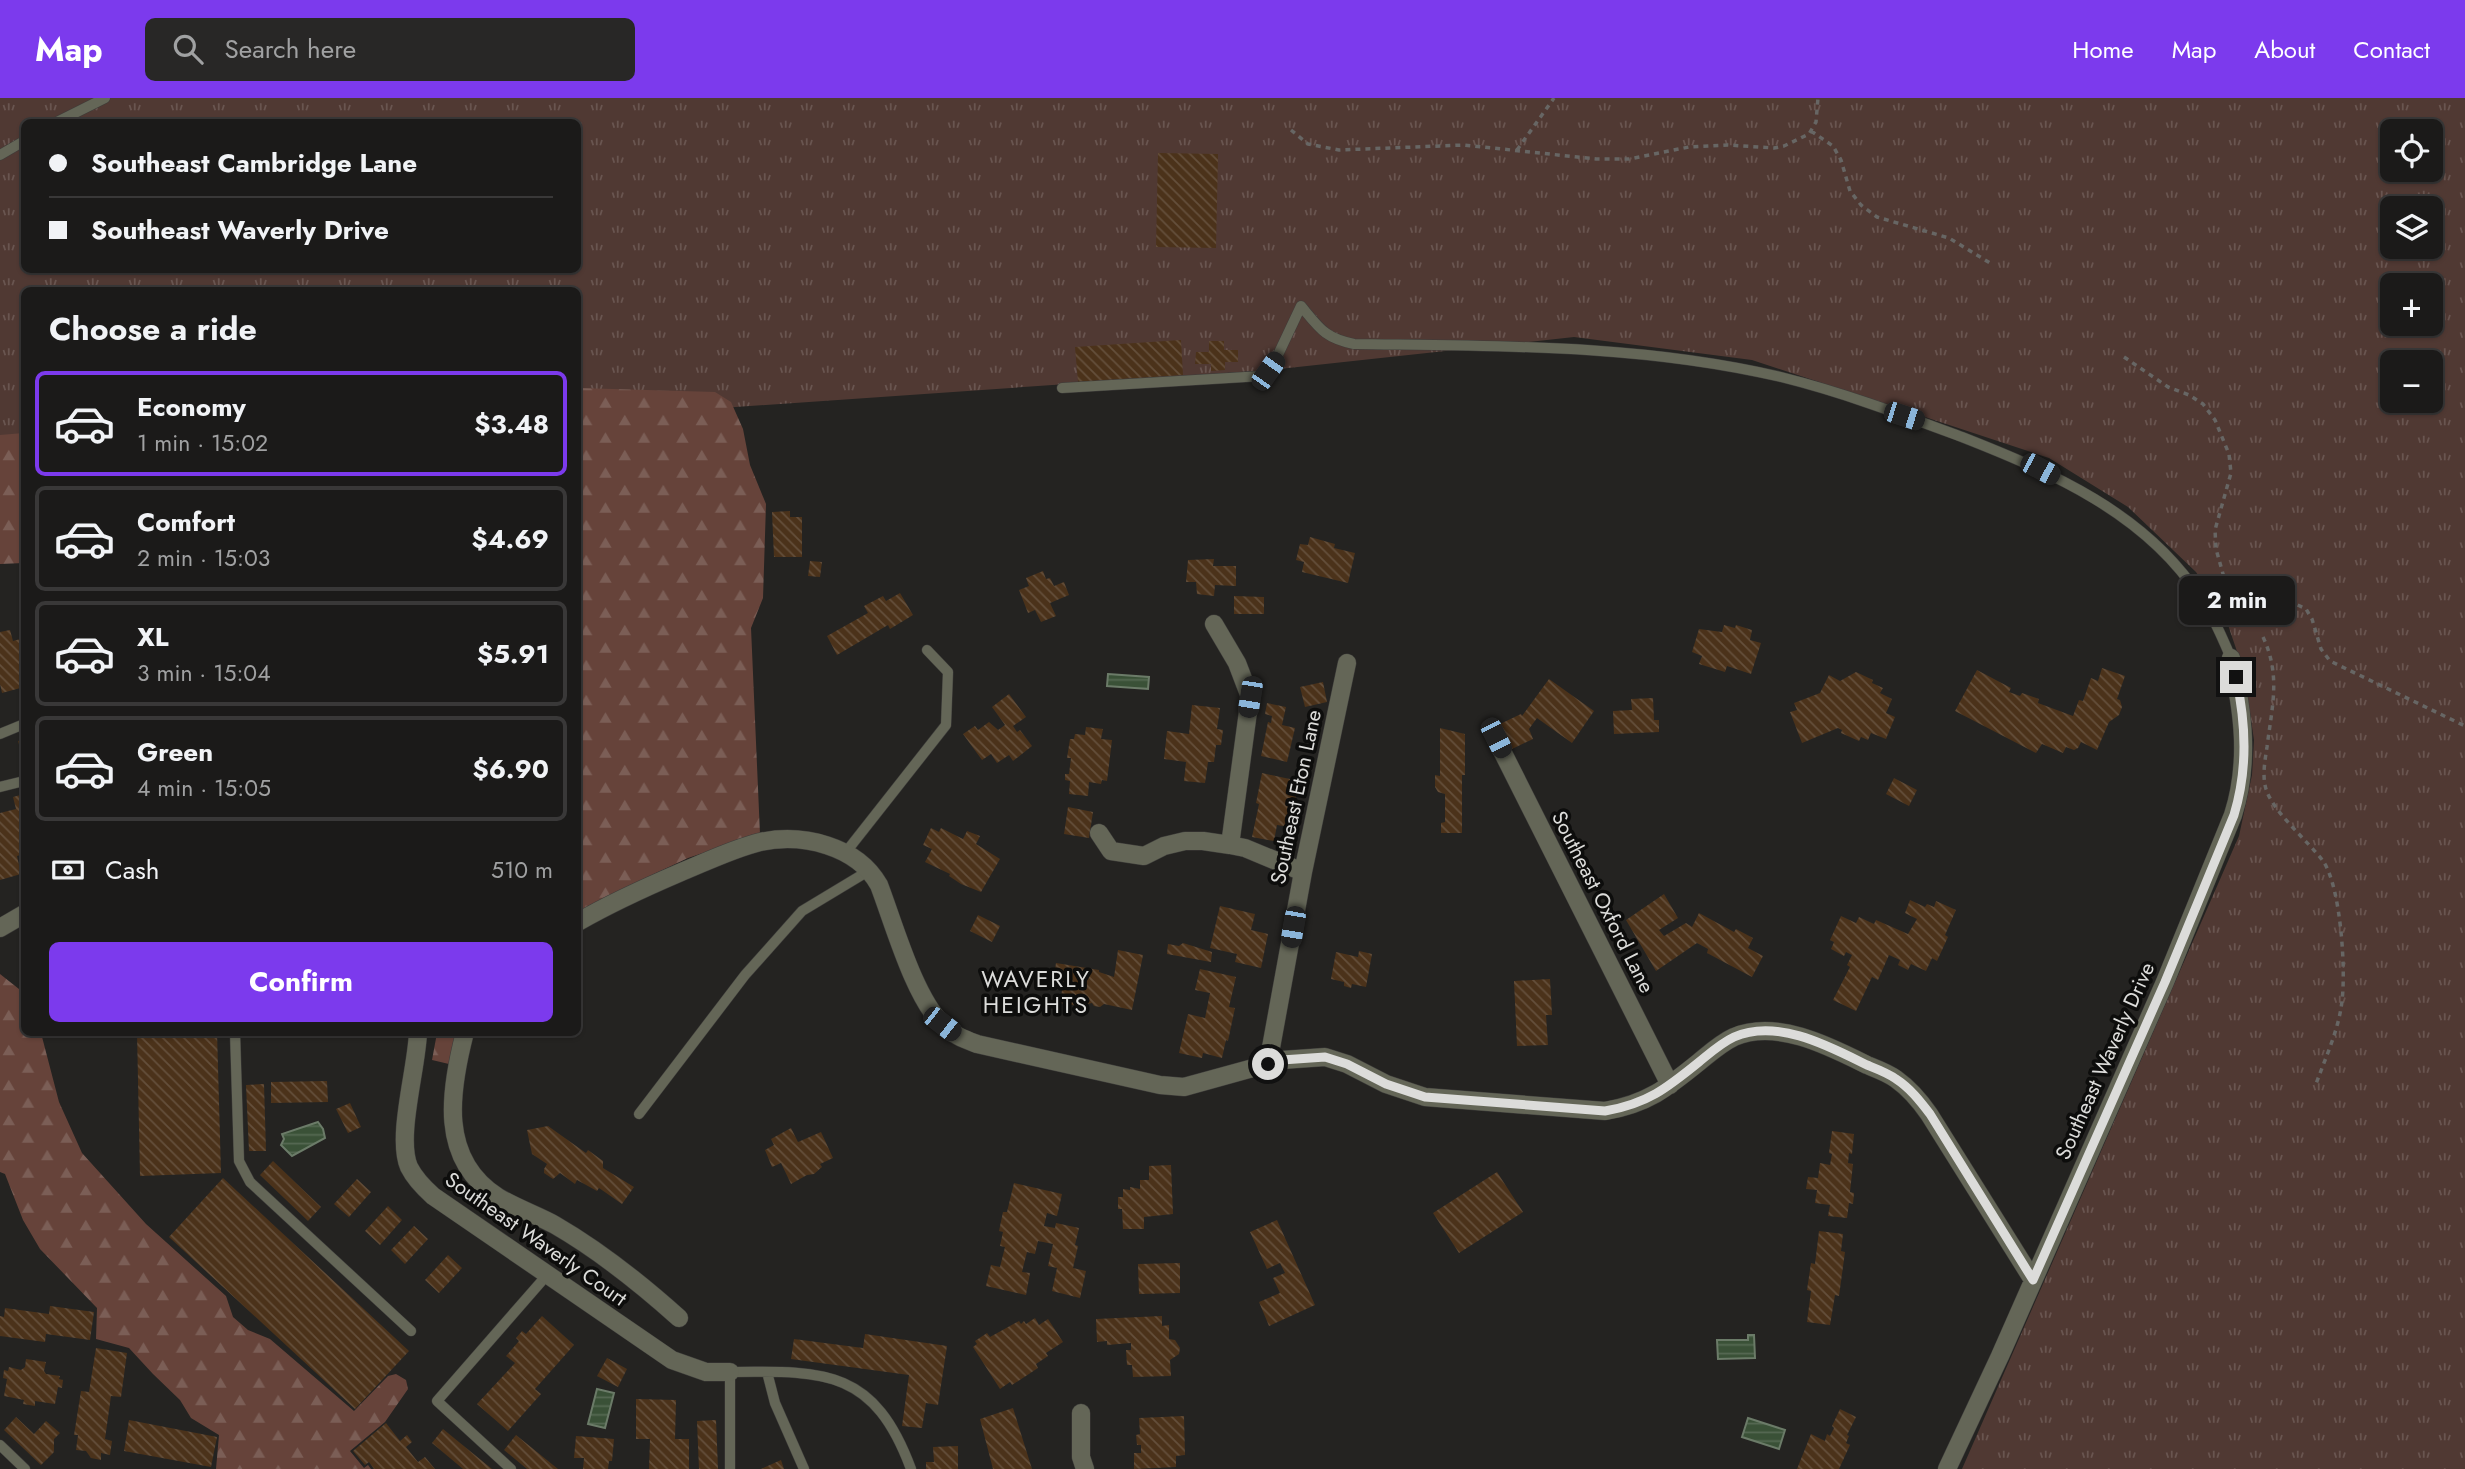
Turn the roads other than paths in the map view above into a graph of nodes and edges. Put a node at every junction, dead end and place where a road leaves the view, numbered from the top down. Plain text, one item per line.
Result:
1 (105, 98) edge
2 (63, 119) edge
3 (21, 143) edge
4 (0, 155) edge
5 (1062, 388) dead end
6 (1214, 624) dead end
7 (927, 650) dead end
8 (2231, 658) joint
9 (1347, 663) dead end
10 (21, 725) edge
11 (0, 734) edge
12 (1496, 738) dead end
13 (21, 782) edge
14 (0, 787) edge
15 (1099, 833) dead end
16 (1230, 845) junction
17 (846, 852) junction
18 (871, 869) junction
19 (1303, 872) junction
20 (21, 916) edge
21 (581, 920) edge
22 (0, 928) edge
23 (235, 1036) edge
24 (418, 1036) edge
25 (464, 1036) edge
26 (1268, 1064) junction
27 (1670, 1085) junction
28 (639, 1114) dead end
29 (547, 1275) junction
30 (2033, 1280) junction
31 (679, 1318) dead end
32 (411, 1331) dead end
33 (730, 1372) junction
34 (766, 1372) junction
35 (1081, 1413) dead end
36 (0, 1445) edge
37 (25, 1469) edge
38 (511, 1469) edge
39 (730, 1469) edge
40 (804, 1469) edge
41 (911, 1469) edge
42 (1085, 1469) edge
43 (1947, 1469) edge

1 - 2 lane
3 - 4 lane
5 - 8 lane
6 - 16 street
7 - 17 lane
8 - 30 street, Southeast Waverly Drive
9 - 19 street, Southeast Eton Lane
10 - 11 lane
12 - 27 street, Southeast Oxford Lane
13 - 14 lane
15 - 16 street
16 - 19 street
17 - 18 street
17 - 21 street
18 - 26 street
18 - 28 lane
19 - 26 street, Southeast Eton Lane
20 - 22 street
23 - 32 lane
24 - 29 street, Southeast Waverly Court
25 - 31 street
26 - 27 street
27 - 30 street
29 - 33 street, Southeast Waverly Court
29 - 38 lane
30 - 43 street, Southeast Waverly Drive
33 - 34 lane
33 - 39 lane
34 - 40 lane
34 - 41 lane
35 - 42 street
36 - 37 lane

